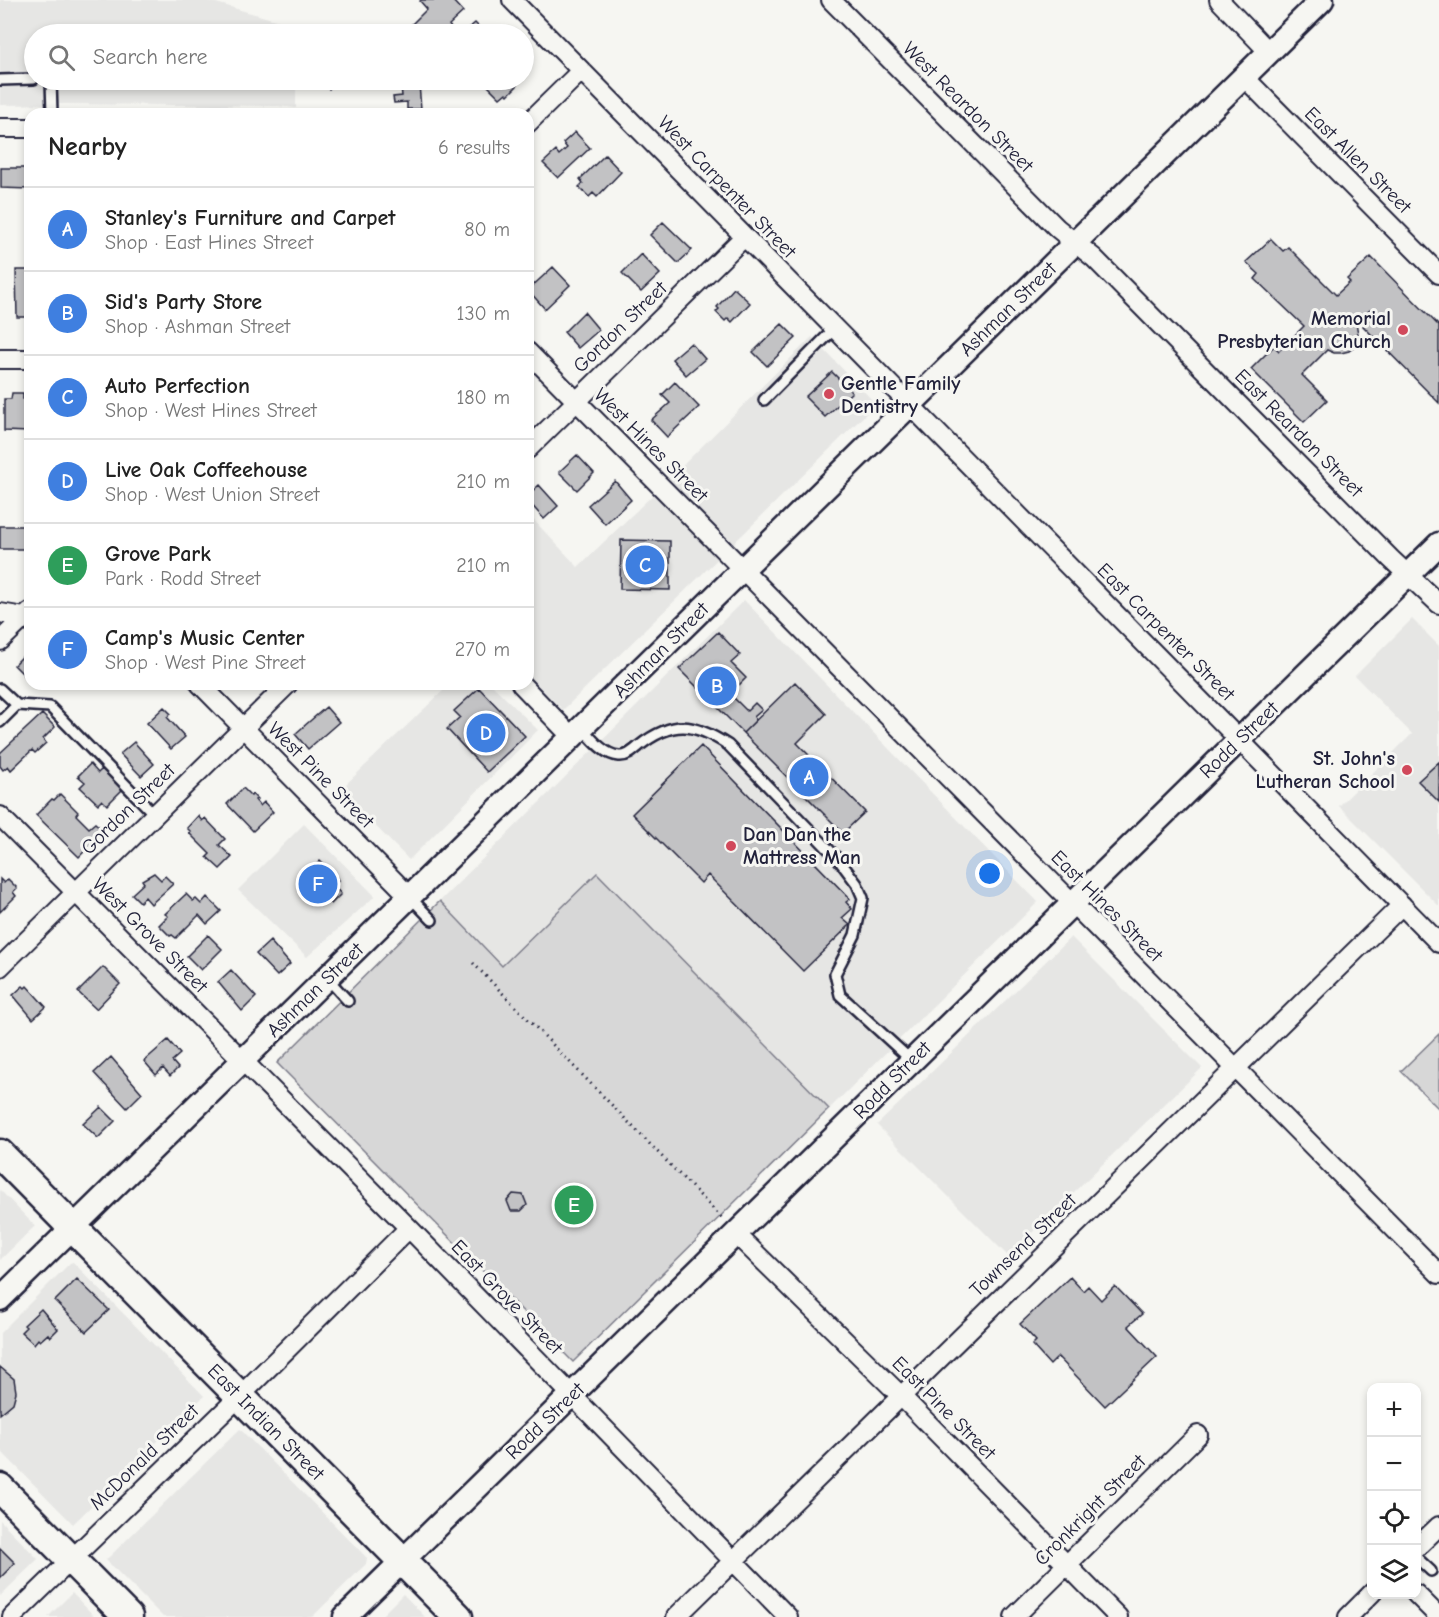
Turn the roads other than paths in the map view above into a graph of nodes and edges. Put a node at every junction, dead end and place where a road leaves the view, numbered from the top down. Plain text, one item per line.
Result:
1 (512, 0) edge
2 (831, 0) edge
3 (1219, 0) edge
4 (1322, 0) edge
5 (1269, 52) junction
6 (581, 71) junction
7 (1244, 77) junction
8 (24, 79) edge
9 (0, 80) edge
10 (51, 90) edge
11 (52, 108) edge
12 (534, 117) edge
13 (0, 128) edge
14 (24, 128) edge
15 (744, 237) junction
16 (1075, 243) junction
17 (1439, 274) edge
18 (834, 328) junction
19 (534, 358) edge
20 (0, 359) edge
21 (24, 359) edge
22 (764, 400) dead end
23 (576, 401) junction
24 (910, 405) junction
25 (534, 443) edge
26 (1439, 544) edge
27 (742, 570) junction
28 (1409, 574) junction
29 (1439, 604) edge
30 (0, 613) edge
31 (24, 614) edge
32 (24, 617) edge
33 (0, 641) edge
34 (0, 689) edge
35 (206, 690) edge
36 (282, 690) edge
37 (528, 690) edge
38 (17, 705) junction
39 (0, 722) edge
40 (243, 728) junction
41 (577, 733) junction
42 (1240, 739) junction
43 (155, 815) junction
44 (0, 816) edge
45 (76, 892) junction
46 (410, 897) junction
47 (1072, 904) junction
48 (1402, 905) junction
49 (432, 920) dead end
50 (1439, 943) edge
51 (0, 967) edge
52 (327, 978) junction
53 (348, 1001) dead end
54 (243, 1061) junction
55 (912, 1061) junction
56 (1235, 1068) junction
57 (0, 1154) edge
58 (729, 1226) junction
59 (73, 1228) junction
60 (409, 1228) junction
61 (1439, 1274) edge
62 (0, 1299) edge
63 (571, 1395) junction
64 (240, 1396) junction
65 (901, 1396) junction
66 (1198, 1435) dead end
67 (0, 1488) edge
68 (1439, 1526) edge
69 (1419, 1545) edge
70 (71, 1559) junction
71 (402, 1561) junction
72 (733, 1562) junction
73 (1421, 1562) edge
74 (1066, 1564) junction
75 (1431, 1571) dead end
76 (1367, 1597) edge
77 (1421, 1599) edge
78 (12, 1617) edge
79 (128, 1617) edge
80 (345, 1617) edge
81 (458, 1617) edge
82 (676, 1617) edge
83 (788, 1617) edge
84 (1014, 1617) edge
85 (1118, 1617) edge
86 (1348, 1617) edge
87 (1439, 1617) edge

1 - 6 street, West Carpenter Street
2 - 16 street, West Reardon Street
3 - 5 street
4 - 5 street, Ashman Street
5 - 7 street, Ashman Street
6 - 12 street
6 - 15 street, West Carpenter Street
7 - 16 street, Ashman Street
7 - 17 street, East Allen Street
8 - 9 lane
10 - 11 lane
13 - 14 street
15 - 18 street, West Carpenter Street
15 - 23 street, Gordon Street
16 - 24 street, Ashman Street
16 - 28 street, East Reardon Street
18 - 22 lane
18 - 24 street, West Carpenter Street
19 - 23 street, West Hines Street
20 - 21 street
23 - 25 street, Gordon Street
23 - 27 street, West Hines Street
24 - 27 street, Ashman Street
24 - 42 street, East Carpenter Street
26 - 28 street, Rodd Street
27 - 41 street, Ashman Street
27 - 47 street, East Hines Street
28 - 29 street, East Reardon Street
28 - 42 street, Rodd Street
30 - 31 street
32 - 33 street
34 - 38 lane
35 - 40 street, West Pine Street
36 - 40 street, Gordon Street
37 - 41 street
38 - 39 lane
38 - 43 lane
40 - 43 street, Gordon Street
40 - 46 street, West Pine Street
41 - 46 street, Ashman Street
41 - 55 lane
42 - 47 street, Rodd Street
42 - 48 street, East Carpenter Street
43 - 45 street, Gordon Street
44 - 45 street, West Grove Street
45 - 51 street, Gordon Street
45 - 54 street, West Grove Street
46 - 49 lane
46 - 52 street, Ashman Street
47 - 55 street, Rodd Street
47 - 56 street, East Hines Street
48 - 50 street, East Carpenter Street
48 - 56 street, Townsend Street
52 - 53 lane
52 - 54 street, Ashman Street
54 - 59 street, Ashman Street
54 - 60 street, East Grove Street
55 - 58 street, Rodd Street
56 - 61 street, East Hines Street
56 - 65 street, Townsend Street
57 - 59 highway, East Indian Street
58 - 63 street, Rodd Street
58 - 65 street, East Pine Street
59 - 62 street, Ashman Street
59 - 64 highway, East Indian Street
60 - 63 street, East Grove Street
60 - 64 street, McDonald Street
63 - 71 street, Rodd Street
63 - 72 street, East Grove Street
64 - 70 street, McDonald Street
64 - 71 highway, East Indian Street
65 - 72 street, Townsend Street
65 - 74 street, East Pine Street
66 - 74 street, Cronkright Street
67 - 70 highway
68 - 69 street
70 - 78 street, McDonald Street
70 - 79 highway
71 - 80 street, Rodd Street
71 - 81 highway, East Indian Street
72 - 82 street, Townsend Street
72 - 83 street, East Grove Street
73 - 75 lane
74 - 84 street, Cronkright Street
74 - 85 street, East Pine Street
76 - 86 street
77 - 87 street

